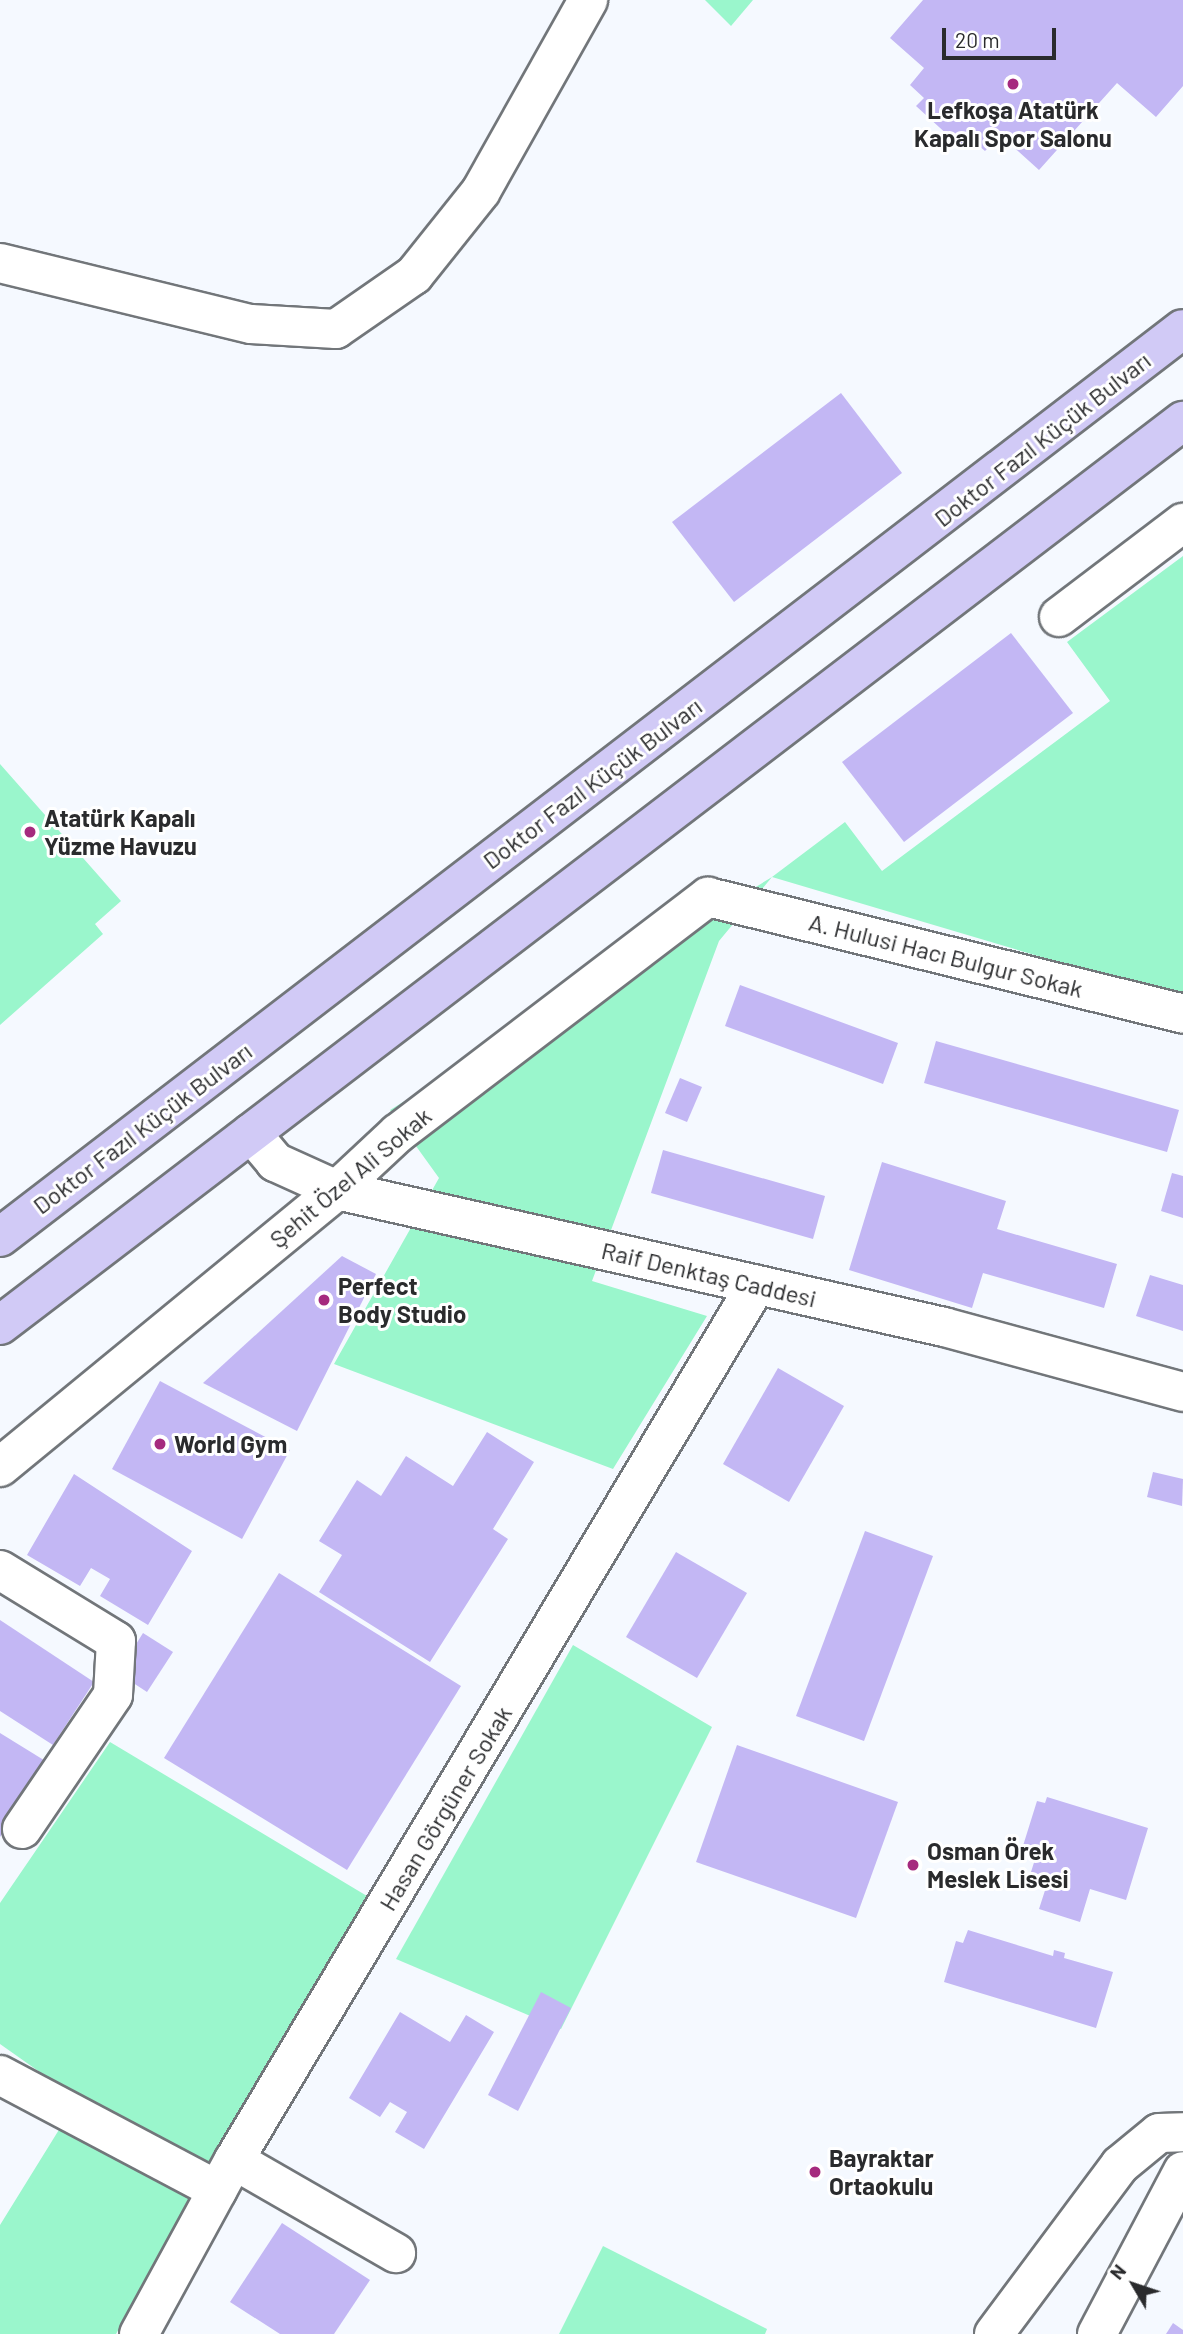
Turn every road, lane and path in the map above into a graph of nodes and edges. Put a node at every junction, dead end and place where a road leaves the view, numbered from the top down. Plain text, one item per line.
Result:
1 (588, 0) edge
2 (0, 263) edge
3 (1183, 318) edge
4 (1183, 329) edge
5 (1142, 363) junction
6 (1183, 421) edge
7 (1183, 523) edge
8 (1059, 617) dead end
9 (708, 897) joint
10 (1183, 1014) edge
11 (251, 1133) junction
12 (337, 1190) junction
13 (0, 1237) edge
14 (756, 1285) junction
15 (0, 1325) edge
16 (1183, 1392) edge
17 (0, 1467) edge
18 (0, 1570) edge
19 (22, 1829) dead end
20 (0, 2074) edge
21 (1183, 2132) edge
22 (1183, 2171) edge
23 (226, 2175) junction
24 (396, 2253) dead end
25 (139, 2334) edge
26 (994, 2334) edge
27 (1097, 2334) edge

1 - 2 street
3 - 5 highway
4 - 5 highway, Doktor Fazıl Küçük Bulvarı
5 - 13 highway, Doktor Fazıl Küçük Bulvarı
6 - 11 highway
7 - 8 street
9 - 10 street, A. Hulusi Hacı Bulgur Sokak
9 - 12 street, Şehit Özel Ali Sokak
11 - 12 street, Raif Denktaş Caddesi
11 - 15 highway
12 - 14 street, Raif Denktaş Caddesi
12 - 17 street, Şehit Özel Ali Sokak
14 - 16 street, Raif Denktaş Caddesi
14 - 23 street, Hasan Görgüner Sokak
18 - 19 street
20 - 23 street
21 - 26 street
22 - 27 street
23 - 24 street
23 - 25 street, Hasan Görgüner Sokak

